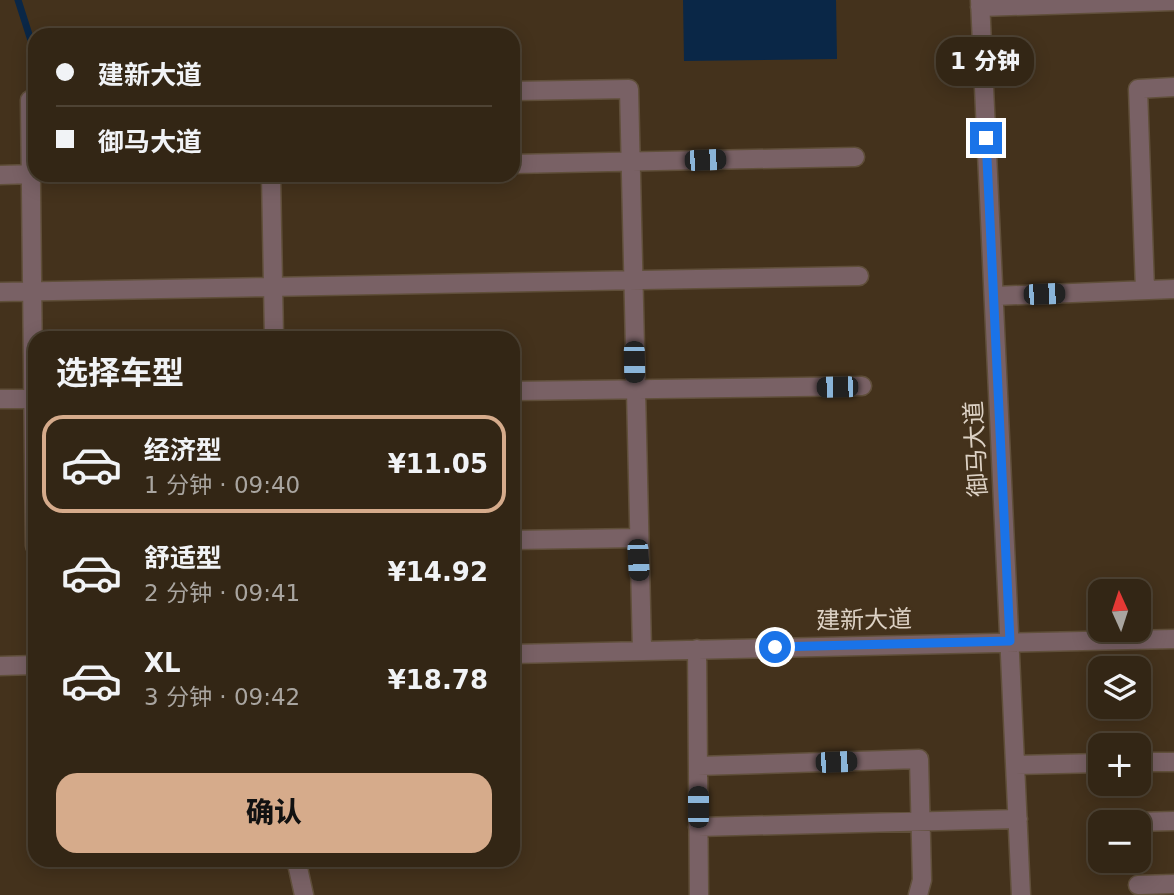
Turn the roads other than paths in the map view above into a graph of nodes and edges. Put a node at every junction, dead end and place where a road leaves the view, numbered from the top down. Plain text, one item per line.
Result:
1 (1174, 1) edge
2 (980, 4) edge
3 (1174, 87) edge
4 (520, 91) edge
5 (855, 157) dead end
6 (631, 162) junction
7 (520, 164) edge
8 (28, 174) edge
9 (0, 175) edge
10 (33, 182) edge
11 (271, 182) edge
12 (859, 276) dead end
13 (633, 280) junction
14 (274, 287) junction
15 (1174, 289) edge
16 (1146, 290) junction
17 (32, 291) junction
18 (0, 292) edge
19 (994, 296) junction
20 (33, 331) edge
21 (274, 331) edge
22 (862, 386) dead end
23 (635, 389) junction
24 (520, 391) edge
25 (0, 399) edge
26 (28, 399) edge
27 (637, 538) junction
28 (520, 540) edge
29 (1174, 639) edge
30 (1010, 641) junction
31 (697, 649) junction
32 (642, 650) junction
33 (520, 653) edge
34 (28, 665) edge
35 (0, 666) edge
36 (1151, 762) edge
37 (1174, 762) edge
38 (1088, 763) edge
39 (1015, 765) junction
40 (698, 766) junction
41 (1018, 819) junction
42 (922, 821) junction
43 (1174, 821) edge
44 (1151, 822) edge
45 (698, 827) junction
46 (298, 867) edge
47 (1174, 884) edge
48 (1138, 885) dead end
49 (304, 895) edge
50 (699, 895) edge
51 (918, 895) edge
52 (1021, 895) edge

1 - 2 street
2 - 19 street, 御马大道
3 - 16 street
4 - 6 street
5 - 6 street
6 - 7 street
6 - 13 street
8 - 9 street
10 - 17 street
11 - 14 street
12 - 13 street
13 - 14 street
13 - 23 street
14 - 17 street
14 - 21 street
15 - 16 street
16 - 19 street
17 - 18 street
17 - 20 street
19 - 30 street, 御马大道
22 - 23 street
23 - 24 street
23 - 27 street
25 - 26 street
27 - 28 street
27 - 32 street
29 - 30 street, 建新大道
30 - 31 street, 建新大道
30 - 39 street, 御马大道
31 - 32 street, 建新大道
31 - 40 street
32 - 33 street, 建新大道
34 - 35 street
36 - 37 street
38 - 39 street
39 - 41 street, 御马大道
40 - 42 street
40 - 45 street
41 - 42 street
41 - 52 street, 御马大道
42 - 45 street
42 - 51 street
43 - 44 street
45 - 50 street
46 - 49 street
47 - 48 street

